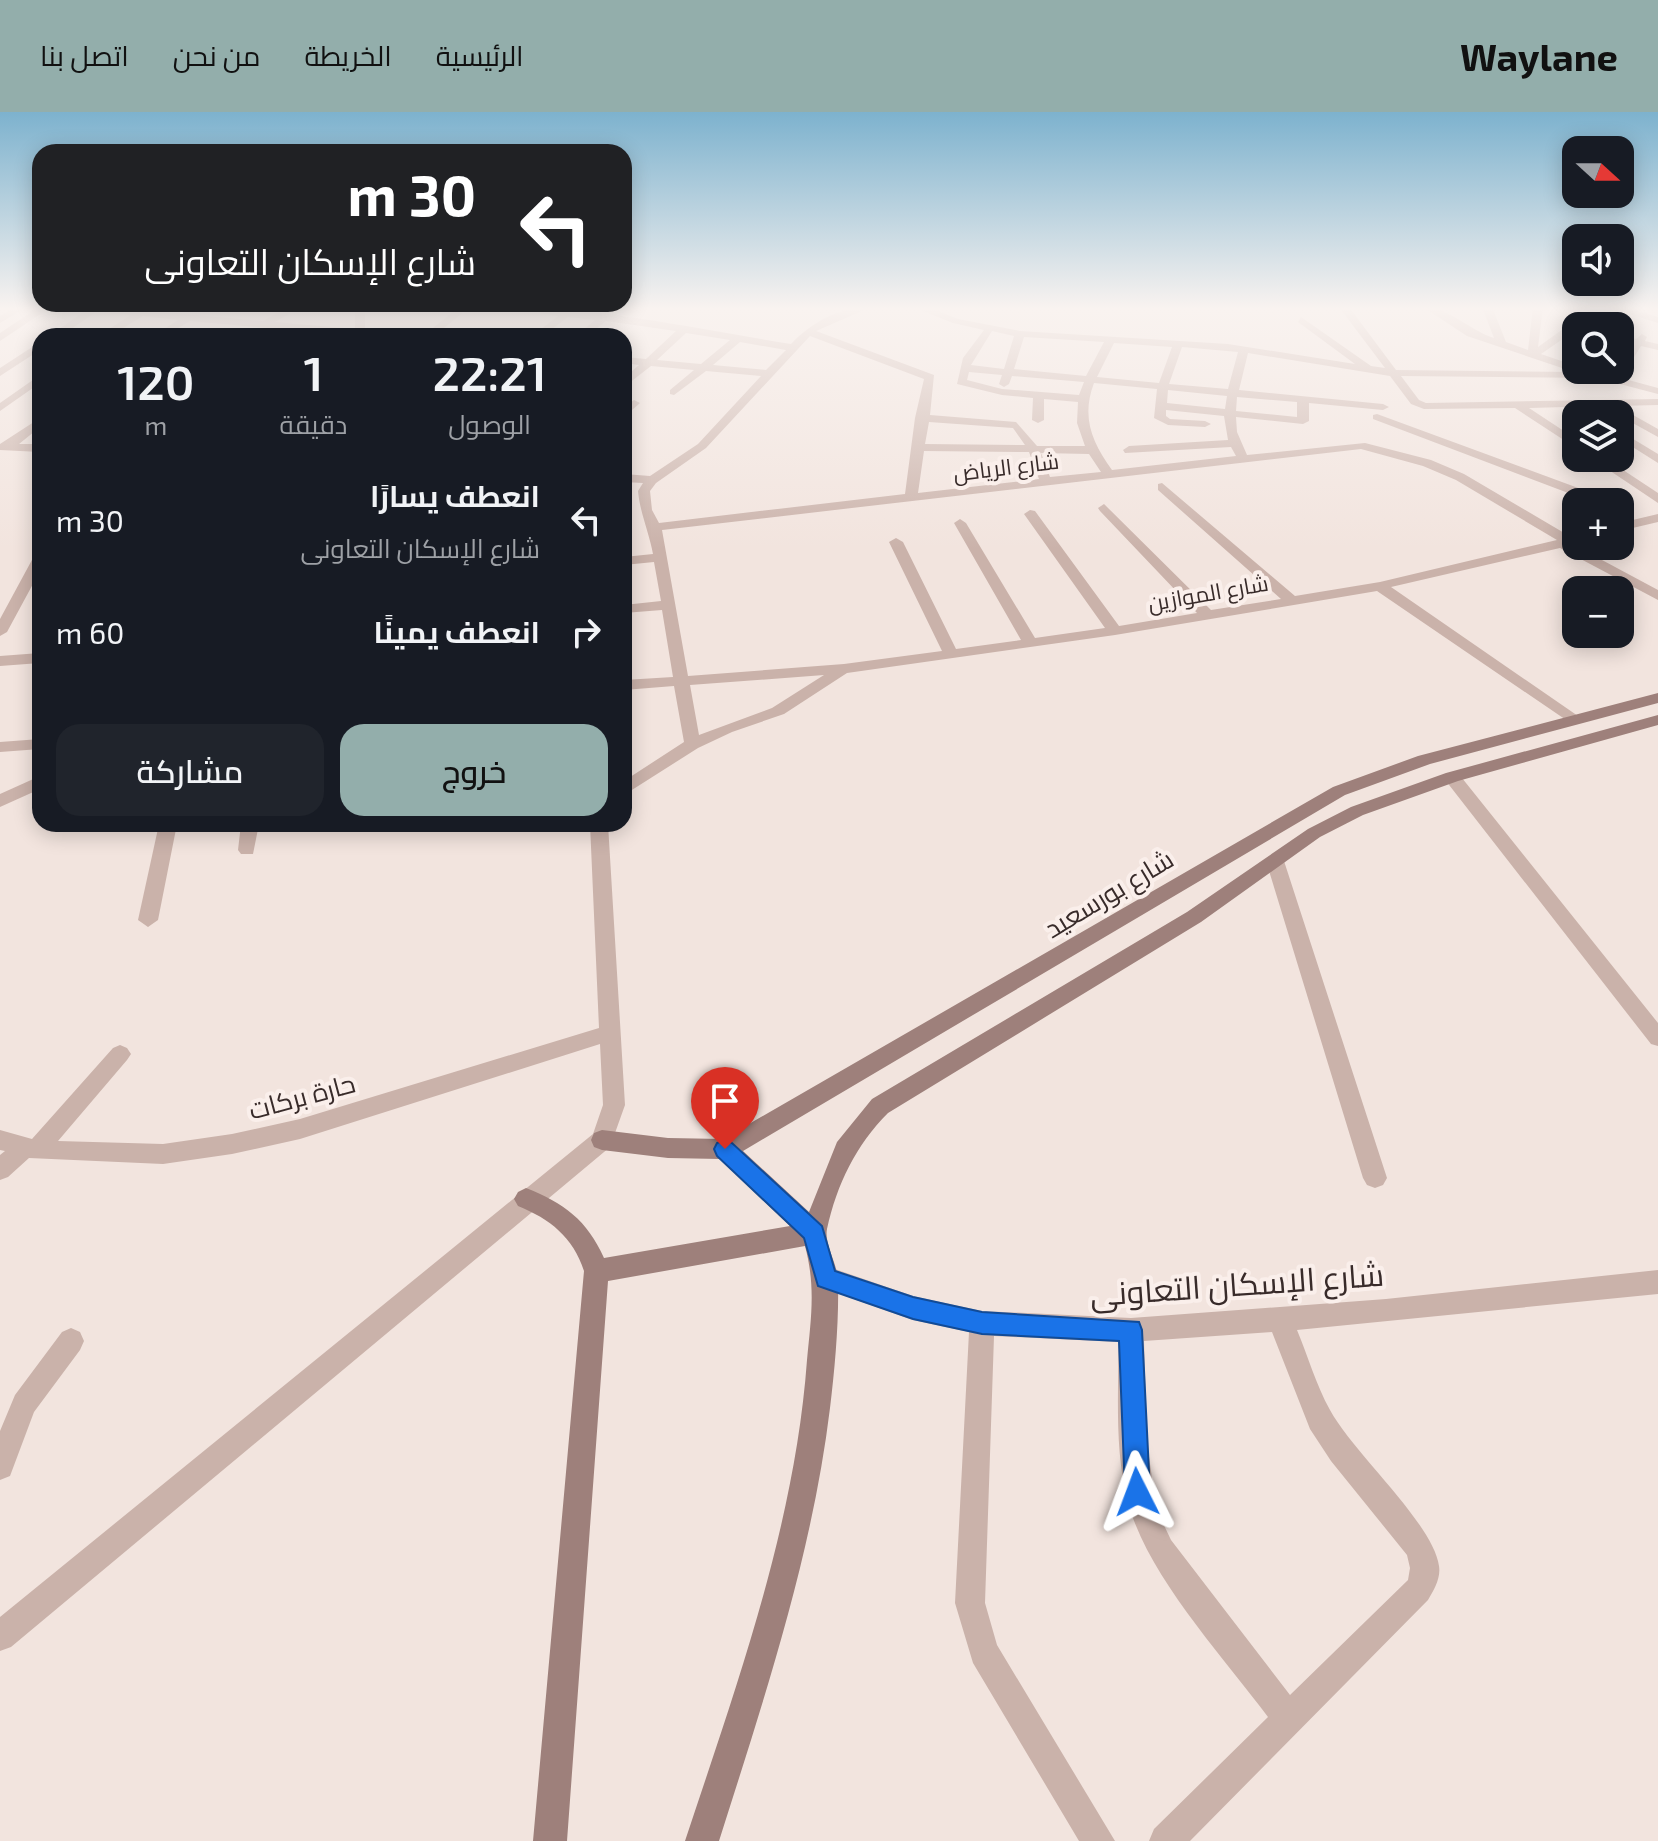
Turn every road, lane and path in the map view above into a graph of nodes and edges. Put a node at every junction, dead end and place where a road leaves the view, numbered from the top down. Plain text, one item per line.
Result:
1 (1163, 387) edge
2 (27, 388) edge
3 (679, 388) edge
4 (758, 388) edge
5 (930, 388) edge
6 (984, 388) edge
7 (1003, 388) edge
8 (1086, 388) edge
9 (1170, 388) edge
10 (1235, 388) edge
11 (1393, 388) edge
12 (674, 392) dead end
13 (1002, 392) junction
14 (1233, 394) junction
15 (1039, 395) junction
16 (1082, 399) junction
17 (1303, 402) junction
18 (1634, 402) edge
19 (1658, 402) edge
20 (1562, 404) edge
21 (1519, 406) junction
22 (1394, 407) junction
23 (0, 408) edge
24 (921, 418) junction
25 (1229, 419) junction
26 (1038, 420) dead end
27 (1634, 420) edge
28 (32, 427) edge
29 (1658, 434) edge
30 (1562, 435) edge
31 (1233, 443) junction
32 (1634, 443) edge
33 (1361, 445) junction
34 (918, 447) junction
35 (3, 448) edge
36 (32, 448) edge
37 (1034, 449) junction
38 (1090, 450) junction
39 (1129, 450) dead end
40 (1244, 459) junction
41 (1658, 459) edge
42 (1618, 472) edge
43 (1109, 475) junction
44 (632, 479) edge
45 (652, 480) junction
46 (1046, 482) junction
47 (1162, 487) dead end
48 (1573, 488) edge
49 (911, 498) junction
50 (1658, 499) edge
51 (1104, 508) dead end
52 (1030, 514) dead end
53 (1634, 518) edge
54 (1658, 518) edge
55 (1640, 521) junction
56 (960, 523) dead end
57 (1634, 523) edge
58 (655, 527) junction
59 (1562, 538) edge
60 (896, 542) dead end
61 (1562, 544) edge
62 (659, 557) junction
63 (632, 560) edge
64 (1599, 560) edge
65 (32, 573) edge
66 (1380, 586) junction
67 (1658, 596) edge
68 (32, 600) edge
69 (1292, 601) junction
70 (16, 602) junction
71 (667, 605) junction
72 (632, 608) edge
73 (1207, 615) junction
74 (1115, 631) junction
75 (0, 632) edge
76 (1031, 644) junction
77 (951, 654) junction
78 (32, 659) edge
79 (0, 661) edge
80 (844, 669) junction
81 (679, 680) junction
82 (632, 684) edge
83 (1658, 698) edge
84 (1572, 719) junction
85 (1658, 720) edge
86 (692, 744) junction
87 (32, 745) edge
88 (0, 747) edge
89 (1452, 777) junction
90 (632, 784) edge
91 (32, 786) edge
92 (0, 801) edge
93 (166, 832) edge
94 (249, 832) edge
95 (597, 832) edge
96 (247, 850) dead end
97 (1275, 861) junction
98 (148, 920) dead end
99 (609, 1033) junction
100 (1658, 1038) edge
101 (120, 1054) dead end
102 (0, 1140) edge
103 (602, 1140) junction
104 (31, 1148) junction
105 (725, 1149) junction
106 (0, 1170) edge
107 (1375, 1178) dead end
108 (526, 1199) junction
109 (814, 1233) junction
110 (596, 1271) junction
111 (826, 1278) junction
112 (1658, 1282) edge
113 (1280, 1320) junction
114 (982, 1323) junction
115 (1131, 1330) junction
116 (71, 1341) dead end
117 (0, 1466) edge
118 (0, 1636) edge
119 (1289, 1720) junction
120 (550, 1841) edge
121 (702, 1841) edge
122 (1098, 1841) edge
123 (1166, 1841) edge

1 - 25 street
2 - 23 street
3 - 12 street
4 - 45 street
5 - 24 street
6 - 13 street
7 - 13 street
8 - 16 street
9 - 14 street
10 - 14 street
11 - 22 street
13 - 15 street
14 - 17 street
14 - 25 street
15 - 16 street
15 - 26 street
16 - 38 street
17 - 22 street
17 - 25 street
18 - 19 street
20 - 21 street
21 - 22 street
21 - 30 street
22 - 33 street
22 - 48 street
24 - 34 street
24 - 37 street
25 - 31 street
27 - 29 street
28 - 35 street
31 - 39 street
31 - 40 street
32 - 41 street
33 - 40 street, شارع الرياض
33 - 59 street
34 - 37 street
34 - 49 street
35 - 36 street
37 - 38 street
37 - 46 street
38 - 43 street
40 - 43 street, شارع الرياض
42 - 50 street
43 - 46 street, شارع الرياض
44 - 45 street
45 - 58 street
46 - 49 street, شارع الرياض
47 - 69 street
49 - 58 street, شارع الرياض
51 - 73 street
52 - 74 street
53 - 55 street
54 - 55 street
55 - 57 street
56 - 76 street
58 - 62 street
60 - 77 street
61 - 66 street, شارع الموازين
62 - 63 street
62 - 71 street
64 - 67 street
65 - 70 street
66 - 69 street, شارع الموازين
66 - 84 street
68 - 70 street
69 - 73 street, شارع الموازين
70 - 75 street
71 - 72 street
71 - 81 street
73 - 74 street, شارع الموازين
74 - 76 street, شارع الموازين
76 - 77 street, شارع الموازين
77 - 80 street, شارع الموازين
78 - 79 street
80 - 81 street, شارع الموازين
80 - 86 street
81 - 82 street, شارع الموازين
81 - 86 street
83 - 84 main road, شارع بورسعيد
84 - 105 main road, شارع بورسعيد
85 - 89 main road
86 - 90 street
87 - 88 street
89 - 97 main road
89 - 100 street
91 - 92 street
93 - 98 street
94 - 96 street
95 - 99 street
97 - 107 street
97 - 109 main road
99 - 103 street
99 - 104 street, حارة بركات
101 - 104 street
102 - 104 street, حارة بركات
103 - 105 main road, شارع بورسعيد
103 - 108 street
104 - 106 street
105 - 109 main road
108 - 110 main road
108 - 118 street
109 - 110 main road
109 - 111 main road
110 - 120 main road
111 - 114 street, شارع الإسكان التعاونى
111 - 121 main road
112 - 113 street, شارع الإسكان التعاونى
113 - 115 street, شارع الإسكان التعاونى
113 - 119 street
114 - 115 street, شارع الإسكان التعاونى
114 - 122 street
115 - 119 street
116 - 117 street
119 - 123 street

